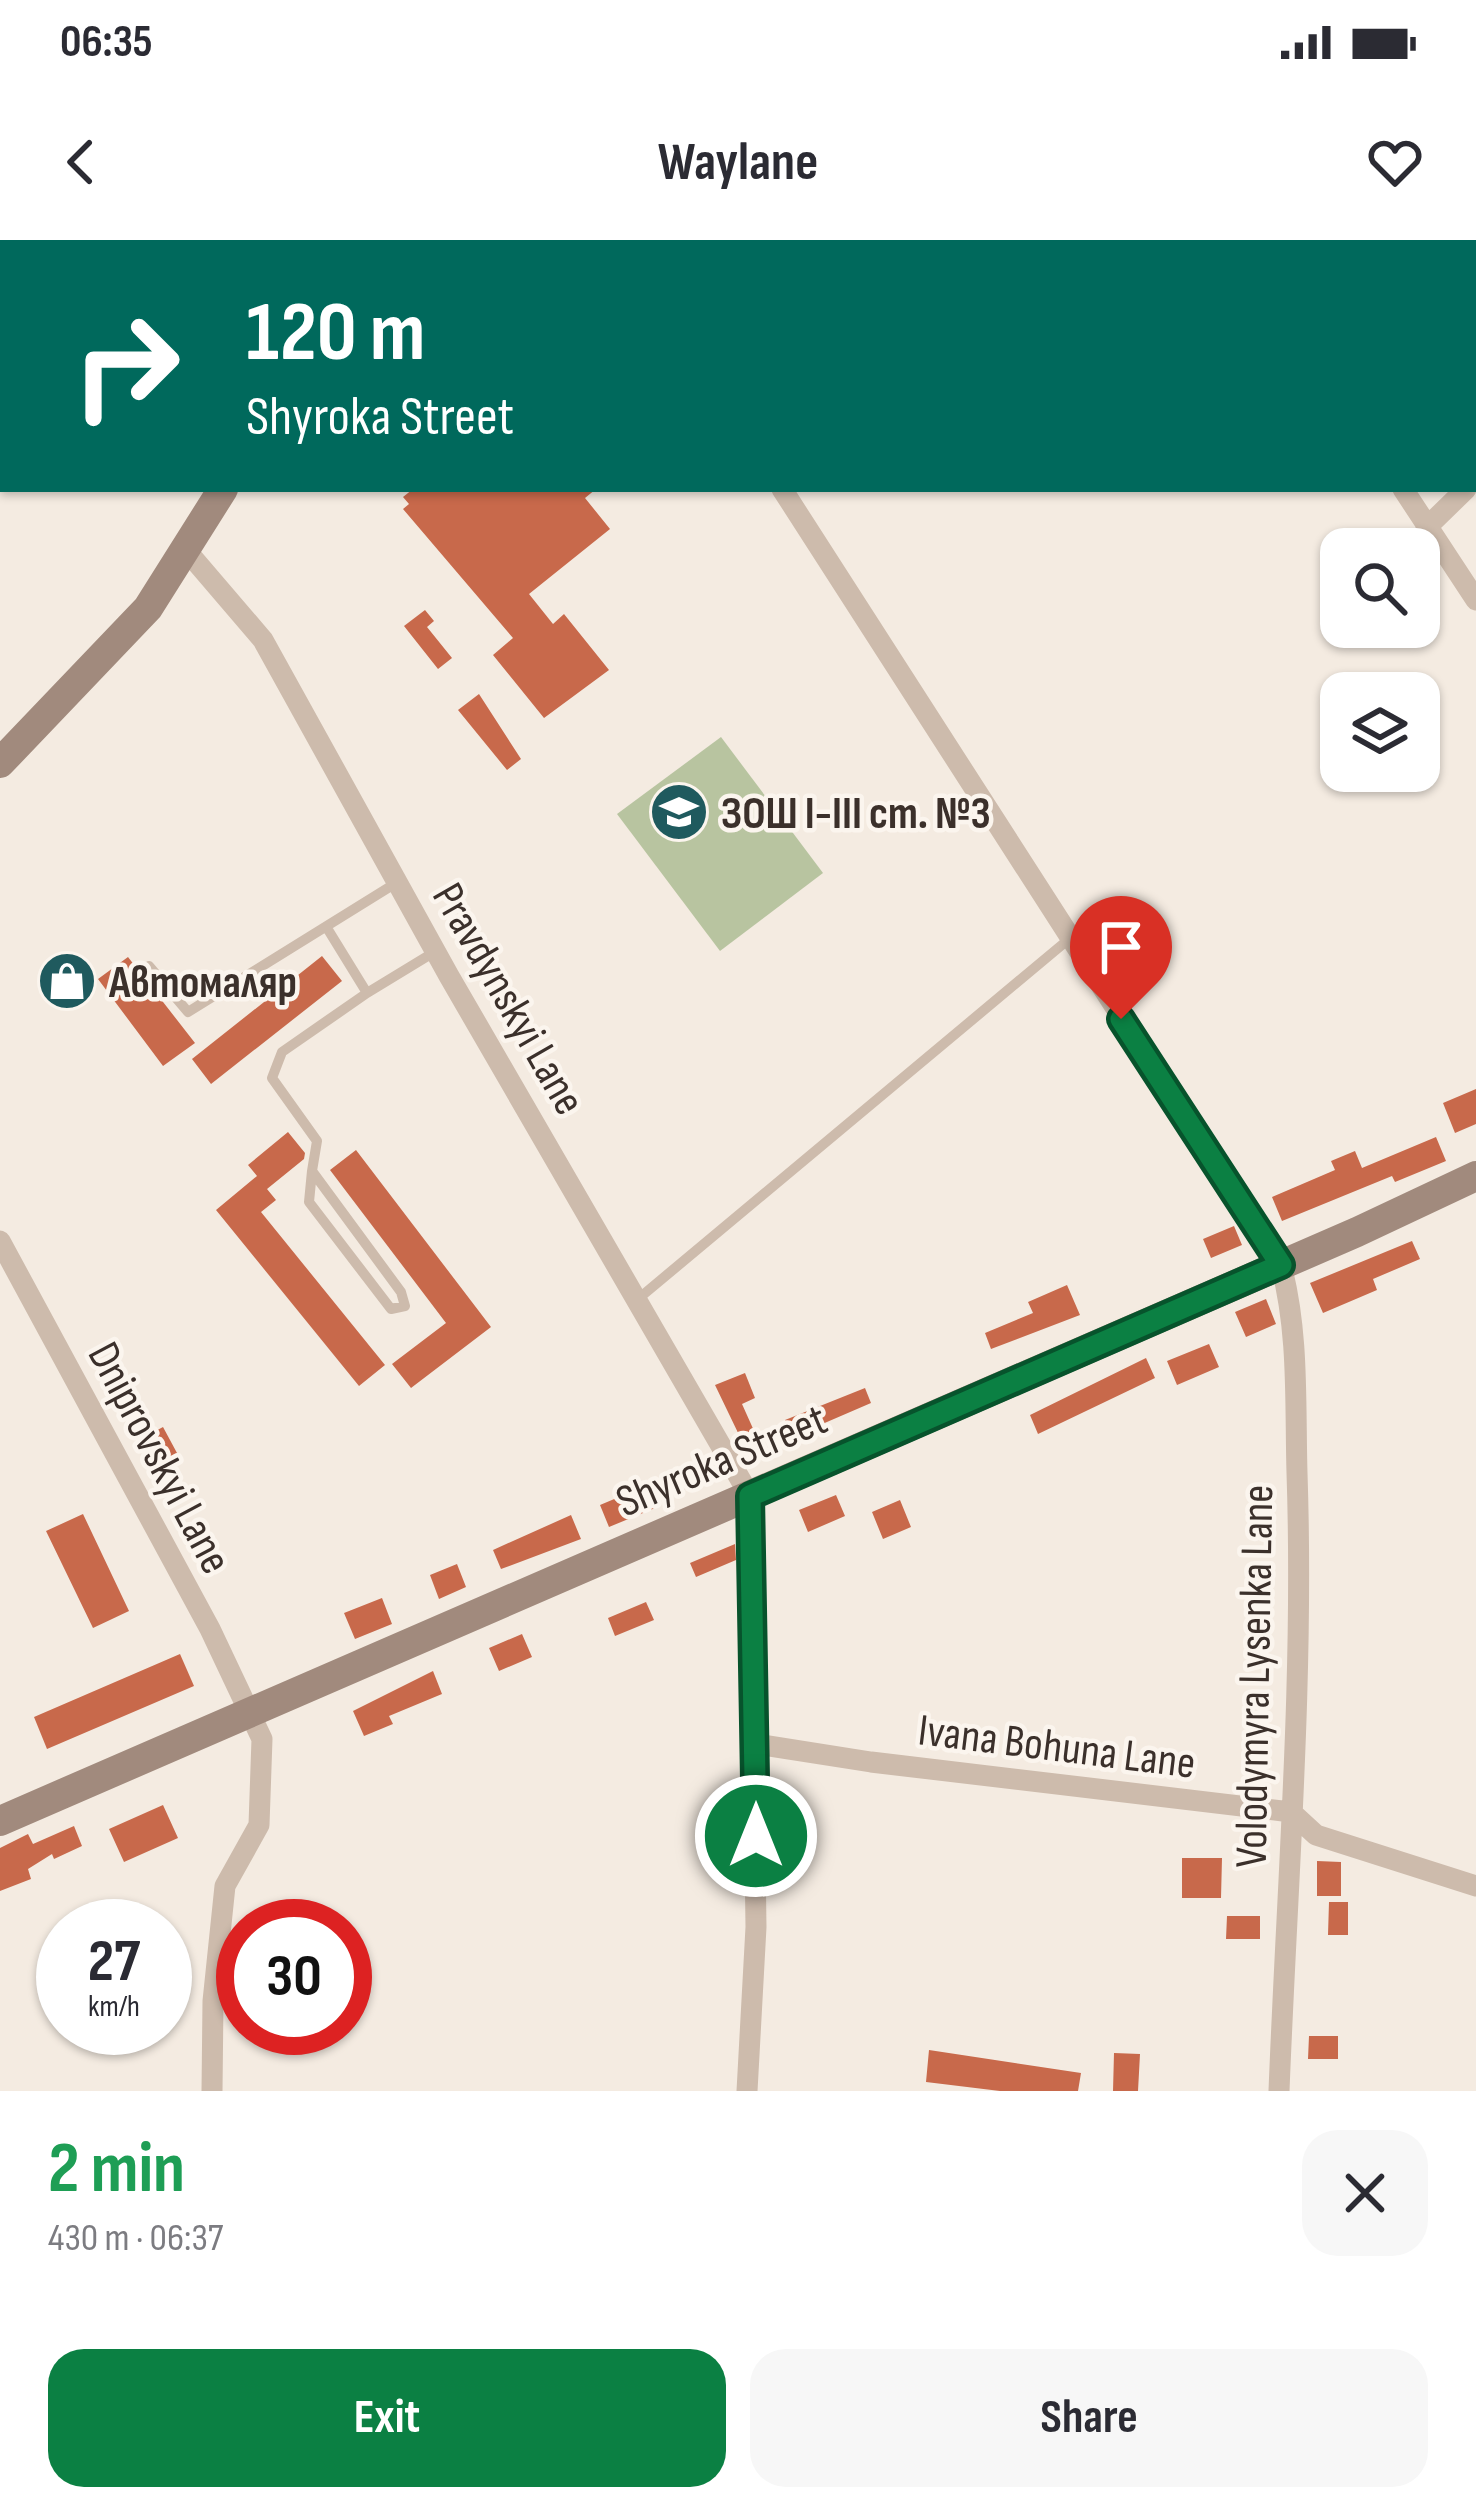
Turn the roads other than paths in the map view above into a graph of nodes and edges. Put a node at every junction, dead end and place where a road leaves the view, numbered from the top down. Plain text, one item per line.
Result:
1 (221, 492) edge
2 (784, 492) edge
3 (1405, 492) edge
4 (1465, 492) edge
5 (1426, 528) joint
6 (1440, 548) edge
7 (186, 550) junction
8 (1476, 600) edge
9 (0, 763) edge
10 (399, 881) junction
11 (327, 928) junction
12 (1069, 939) junction
13 (436, 952) junction
14 (149, 967) dead end
15 (367, 993) junction
16 (312, 1171) junction
17 (1476, 1176) edge
18 (0, 1241) edge
19 (1281, 1265) junction
20 (638, 1299) junction
21 (750, 1496) junction
22 (252, 1710) junction
23 (756, 1744) junction
24 (1291, 1812) junction
25 (0, 1821) edge
26 (1474, 1883) edge
27 (747, 2090) edge
28 (212, 2091) edge
29 (764, 2091) edge
30 (1279, 2091) edge

1 - 7 street
2 - 12 street
3 - 5 street
4 - 5 street
6 - 8 street
7 - 9 street
7 - 10 street, Pravdynskyi Lane
10 - 11 lane
10 - 13 street, Pravdynskyi Lane
11 - 14 lane
11 - 15 lane
12 - 19 street
12 - 20 lane
13 - 15 lane
13 - 20 street, Pravdynskyi Lane
15 - 16 lane
16 - 16 lane
17 - 19 street, Shyroka Street
18 - 22 street, Dniprovskyi Lane
19 - 21 street, Shyroka Street
19 - 24 street, Volodymyra Lysenka Lane
20 - 21 street, Pravdynskyi Lane
21 - 22 street, Shyroka Street
21 - 23 street
22 - 25 street, Shyroka Street
22 - 28 street, Dniprovskyi Lane
23 - 24 street, Ivana Bohuna Lane
23 - 27 street
24 - 26 street, Ivana Bohuna Lane
24 - 30 street, Volodymyra Lysenka Lane
27 - 29 street

